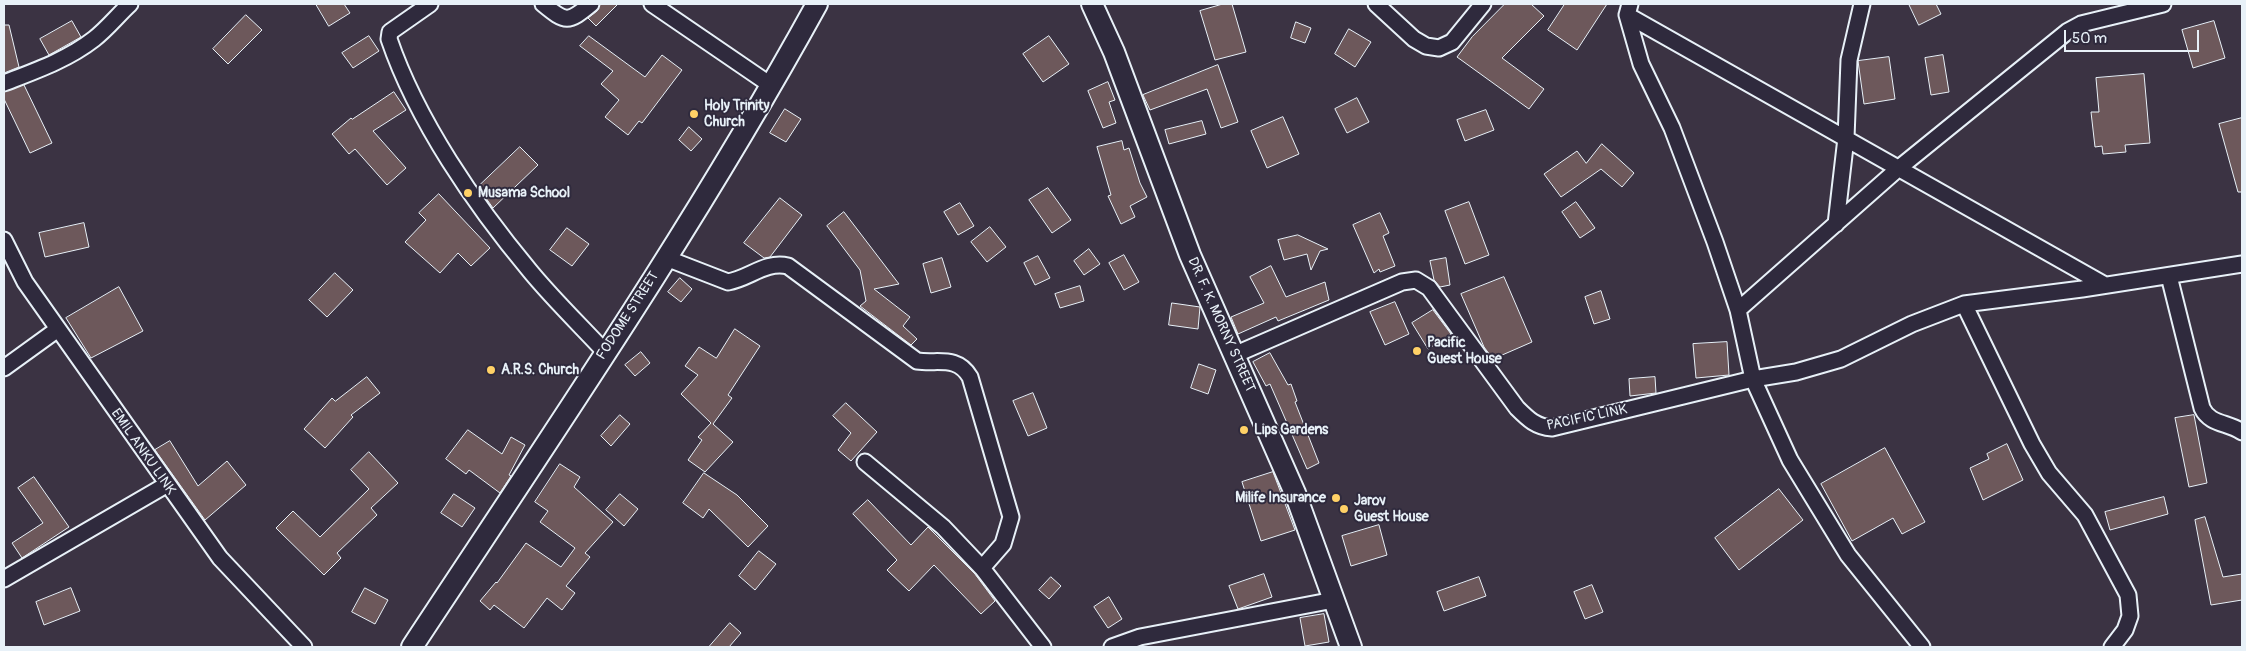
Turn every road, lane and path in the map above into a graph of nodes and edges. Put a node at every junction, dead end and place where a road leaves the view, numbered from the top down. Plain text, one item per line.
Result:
1 (130, 4) edge
2 (430, 4) edge
3 (543, 4) edge
4 (591, 4) edge
5 (652, 4) edge
6 (817, 4) edge
7 (1093, 4) edge
8 (1376, 4) edge
9 (1483, 4) edge
10 (1862, 4) edge
11 (2163, 4) edge
12 (1628, 9) edge
13 (4, 83) edge
14 (772, 86) junction
15 (1846, 138) junction
16 (1899, 168) junction
17 (1836, 224) junction
18 (4, 240) edge
19 (666, 258) junction
20 (2242, 264) edge
21 (2169, 276) junction
22 (2105, 285) junction
23 (1964, 304) junction
24 (1738, 310) junction
25 (58, 329) junction
26 (605, 352) junction
27 (1234, 355) junction
28 (4, 368) edge
29 (1753, 379) junction
30 (2242, 432) edge
31 (865, 462) dead end
32 (166, 485) junction
33 (982, 568) junction
34 (4, 579) edge
35 (1334, 600) junction
36 (304, 647) edge
37 (412, 647) edge
38 (1043, 647) edge
39 (1112, 647) edge
40 (1351, 647) edge
41 (1922, 647) edge
42 (2112, 647) edge

1 - 13 street
2 - 26 street
3 - 4 street
5 - 14 street
6 - 14 street, FODOME STREET
7 - 27 street, DR. F. K. MORNY STREET
8 - 9 street
10 - 15 street
11 - 16 street
12 - 15 street
12 - 24 street
14 - 19 street, FODOME STREET
15 - 16 street
15 - 17 street
16 - 17 street
16 - 22 street
17 - 24 street
18 - 25 street, EMIL ANKU LINK
19 - 26 street, FODOME STREET
19 - 33 street
20 - 21 street
21 - 22 street
21 - 30 street
22 - 23 street
23 - 29 street
23 - 42 street
24 - 29 street
25 - 28 street
25 - 32 street, EMIL ANKU LINK
26 - 37 street, FODOME STREET
27 - 29 street, PACIFIC LINK
27 - 35 street, DR. F. K. MORNY STREET
29 - 41 street
31 - 33 street
32 - 34 street
32 - 36 street, EMIL ANKU LINK
33 - 38 street
35 - 39 street
35 - 40 street, DR. F. K. MORNY STREET

